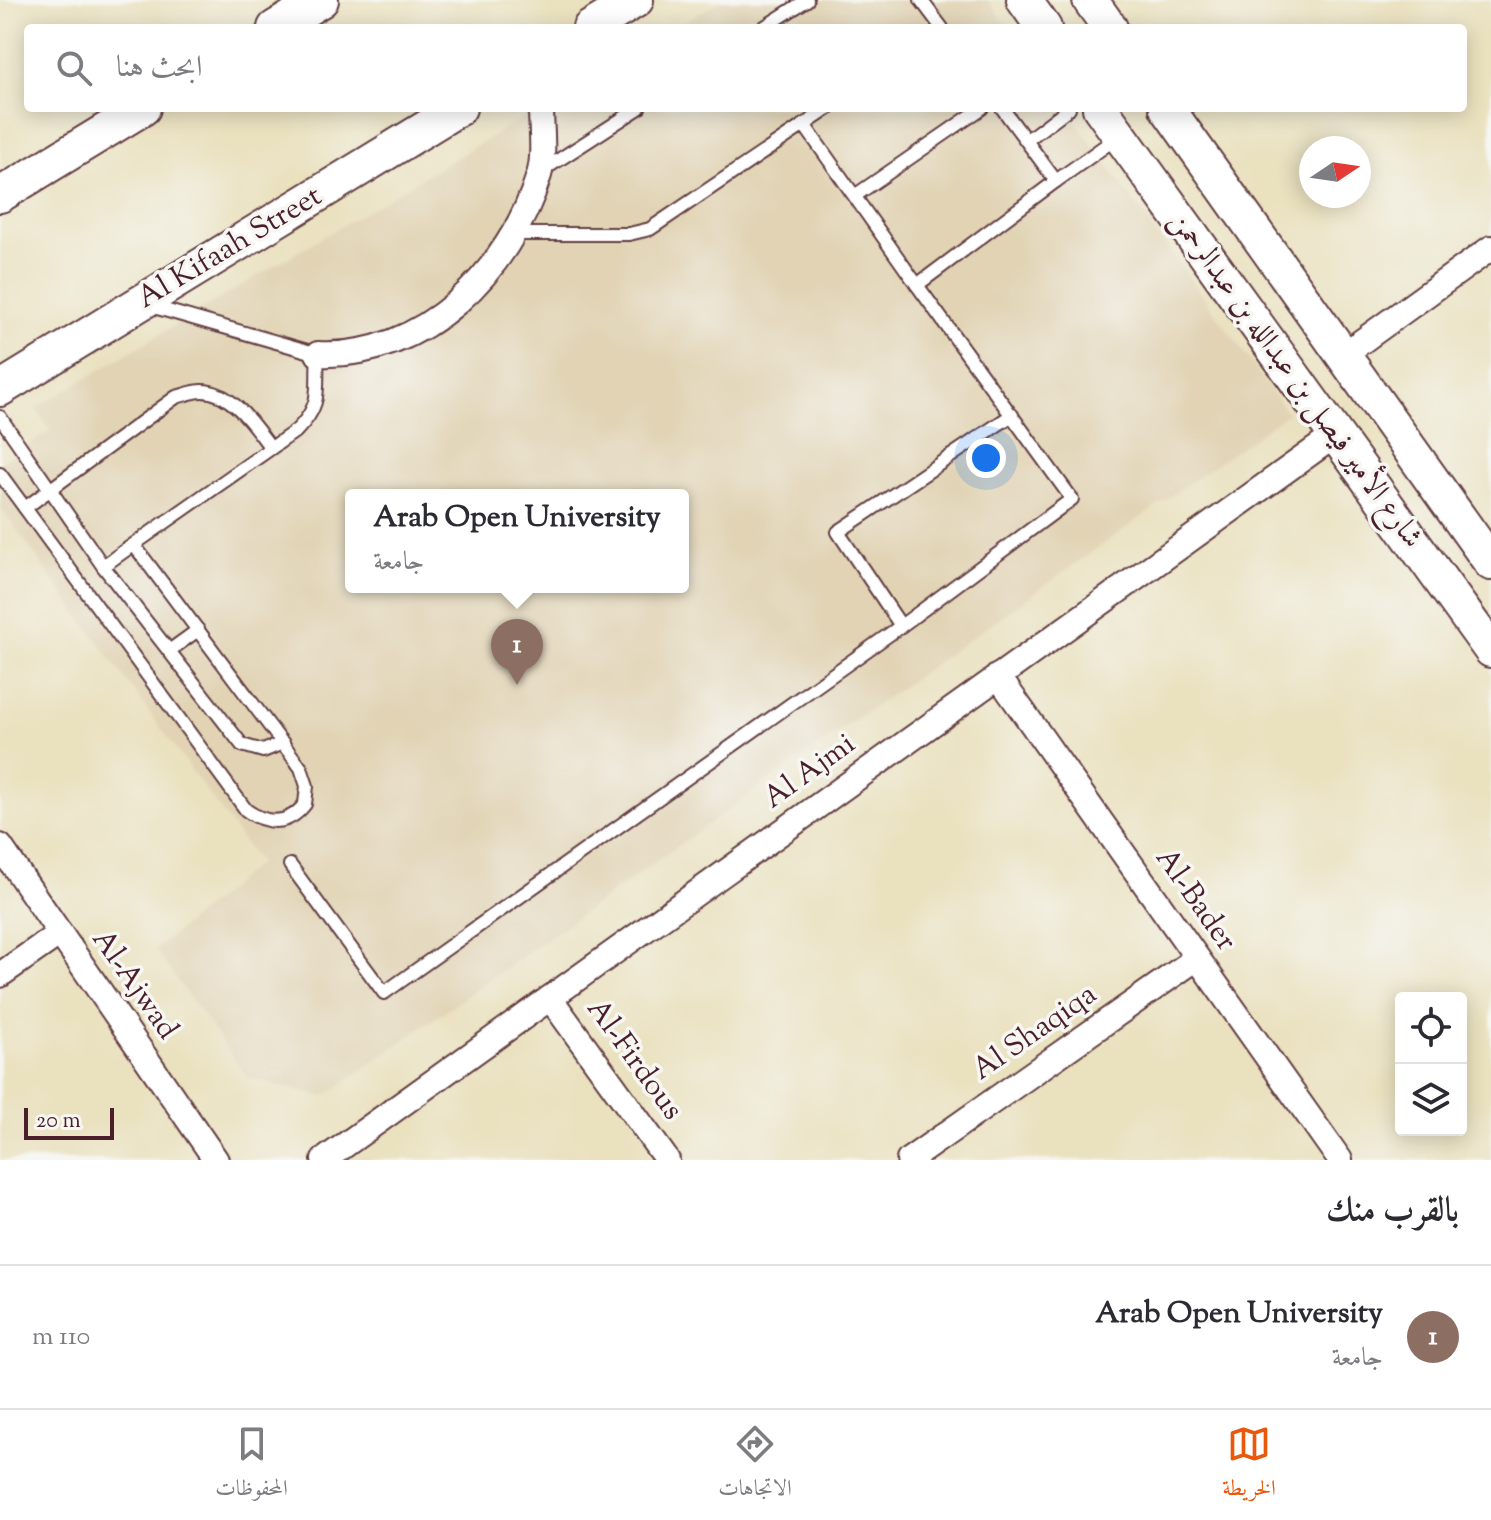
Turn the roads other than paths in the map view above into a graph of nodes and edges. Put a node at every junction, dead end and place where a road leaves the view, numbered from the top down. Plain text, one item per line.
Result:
1 (321, 0) edge
2 (636, 0) edge
3 (807, 0) edge
4 (921, 0) edge
5 (1024, 0) edge
6 (1090, 0) edge
7 (282, 24) edge
8 (597, 24) edge
9 (769, 24) edge
10 (939, 24) edge
11 (1041, 24) edge
12 (1107, 24) edge
13 (136, 112) edge
14 (452, 112) edge
15 (541, 112) edge
16 (633, 112) edge
17 (824, 112) edge
18 (976, 112) edge
19 (1005, 112) edge
20 (1064, 112) edge
21 (1103, 112) edge
22 (1170, 112) edge
23 (805, 126) junction
24 (1120, 136) junction
25 (1027, 140) junction
26 (540, 172) junction
27 (1056, 181) junction
28 (1226, 190) junction
29 (0, 195) edge
30 (856, 195) junction
31 (1180, 222) junction
32 (513, 234) junction
33 (1491, 248) edge
34 (917, 285) junction
35 (140, 303) junction
36 (318, 354) junction
37 (1343, 355) junction
38 (0, 389) edge
39 (1012, 415) junction
40 (0, 417) edge
41 (1334, 436) junction
42 (271, 448) junction
43 (0, 474) edge
44 (50, 490) junction
45 (25, 508) junction
46 (134, 545) junction
47 (1491, 563) edge
48 (103, 566) junction
49 (901, 626) junction
50 (198, 630) junction
51 (1491, 650) edge
52 (169, 651) junction
53 (998, 676) junction
54 (283, 743) junction
55 (0, 846) edge
56 (290, 865) dead end
57 (60, 933) junction
58 (1197, 958) junction
59 (0, 975) edge
60 (550, 998) junction
61 (216, 1160) edge
62 (324, 1160) edge
63 (667, 1160) edge
64 (909, 1160) edge
65 (1340, 1160) edge

1 - 7 street
2 - 8 street
3 - 9 lane
4 - 10 lane
5 - 11 street
6 - 12 street
13 - 29 street
14 - 35 street, Al Kifaah Street
15 - 26 street
16 - 26 lane
17 - 23 lane
18 - 30 lane
19 - 25 lane
20 - 25 lane
21 - 24 street, شارع الأمير فيصل بن عبدالله بن عبدالرحمن
22 - 28 street, شارع الأمير فيصل بن عبدالله بن عبدالرحمن
23 - 30 lane
23 - 32 lane
24 - 27 lane
24 - 31 street, شارع الأمير فيصل بن عبدالله بن عبدالرحمن
25 - 27 lane
26 - 32 street
27 - 34 lane
28 - 31 street
28 - 37 street, شارع الأمير فيصل بن عبدالله بن عبدالرحمن
30 - 34 lane
31 - 41 street, شارع الأمير فيصل بن عبدالله بن عبدالرحمن
32 - 36 street
33 - 37 street
34 - 39 lane
35 - 36 lane
35 - 38 street, Al Kifaah Street
36 - 42 lane
37 - 47 street, شارع الأمير فيصل بن عبدالله بن عبدالرحمن
39 - 49 lane
39 - 49 lane
40 - 44 lane
41 - 51 street, شارع الأمير فيصل بن عبدالله بن عبدالرحمن
41 - 53 street, Al Ajmi
42 - 44 lane
42 - 46 lane
43 - 45 lane
44 - 45 lane
44 - 48 lane
45 - 54 lane
46 - 48 lane
46 - 50 lane
48 - 52 lane
49 - 56 lane
50 - 52 lane
50 - 54 lane
52 - 54 lane
53 - 58 street, Al-Bader
53 - 60 street, Al Ajmi
55 - 57 street, Al-Ajwad
57 - 59 street
57 - 61 street, Al-Ajwad
58 - 64 street, Al Shaqiqa
58 - 65 street, Al-Bader
60 - 62 street, Al Ajmi
60 - 63 street, Al-Firdous

